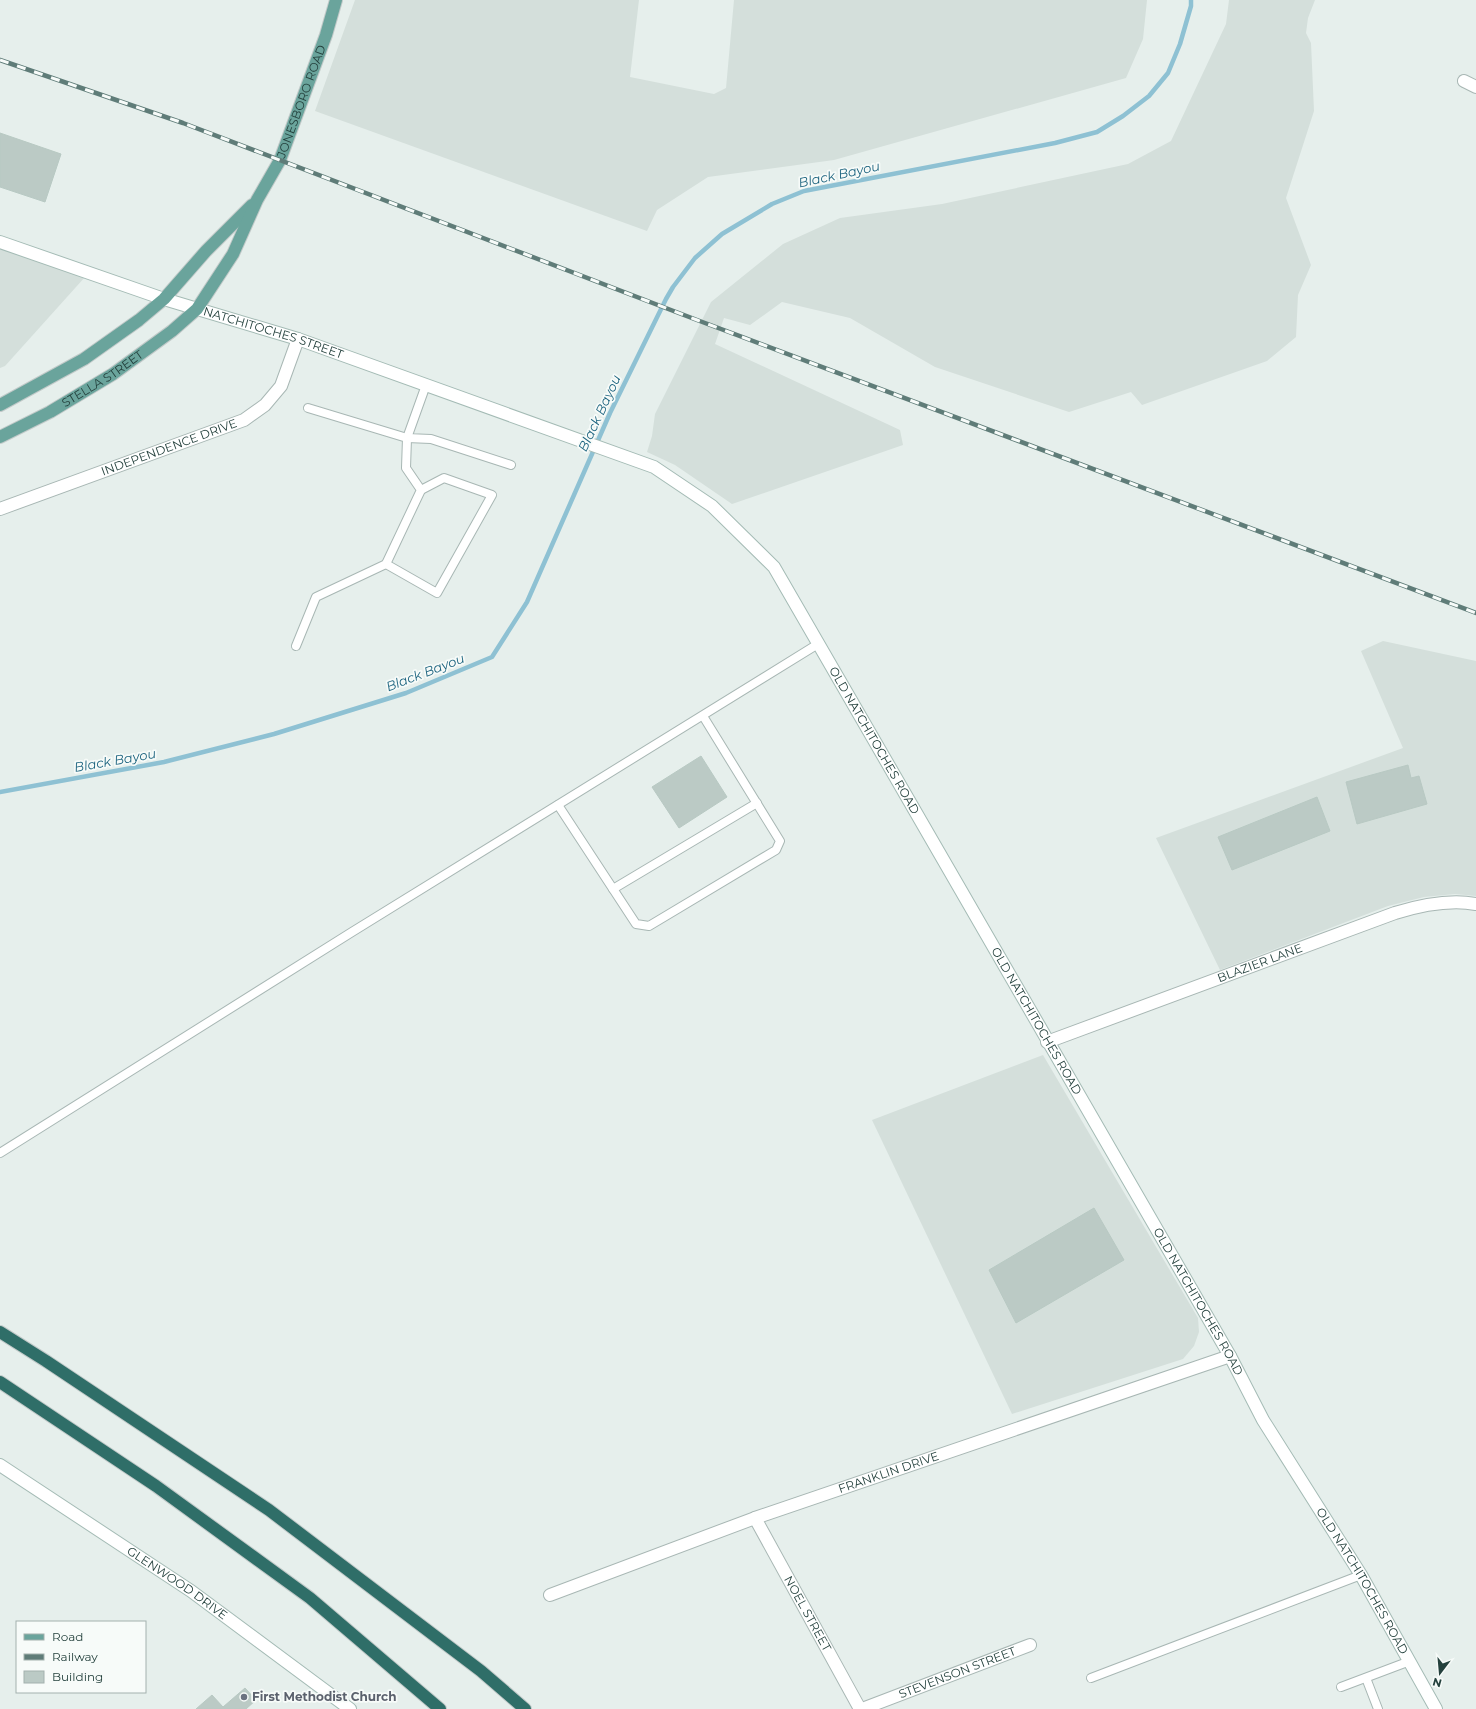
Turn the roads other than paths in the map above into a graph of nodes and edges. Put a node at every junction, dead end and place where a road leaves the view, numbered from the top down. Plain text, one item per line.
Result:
1 (336, 0) edge
2 (1464, 81) dead end
3 (1476, 87) edge
4 (257, 200) junction
5 (0, 242) edge
6 (164, 299) junction
7 (197, 309) junction
8 (298, 339) junction
9 (426, 385) junction
10 (0, 405) edge
11 (308, 408) dead end
12 (545, 427) joint
13 (0, 437) edge
14 (407, 438) junction
15 (511, 465) dead end
16 (421, 490) junction
17 (0, 509) edge
18 (386, 564) junction
19 (818, 644) junction
20 (296, 646) dead end
21 (703, 716) junction
22 (757, 803) junction
23 (558, 805) junction
24 (613, 889) junction
25 (1476, 904) edge
26 (1047, 1042) junction
27 (0, 1153) edge
28 (0, 1332) edge
29 (1230, 1356) junction
30 (0, 1382) edge
31 (0, 1385) edge
32 (32, 1402) junction
33 (0, 1464) edge
34 (755, 1518) junction
35 (1362, 1575) junction
36 (550, 1595) dead end
37 (1030, 1645) dead end
38 (1410, 1661) junction
39 (1092, 1678) dead end
40 (1366, 1678) junction
41 (1341, 1687) dead end
42 (350, 1709) edge
43 (440, 1709) edge
44 (525, 1709) edge
45 (861, 1709) edge
46 (1378, 1709) edge
47 (1436, 1709) edge

1 - 4 main road, JONESBORO ROAD
2 - 3 street
4 - 6 main road, JONESBORO ROAD
4 - 7 main road, JONESBORO ROAD
5 - 6 street, NATCHITOCHES STREET
6 - 7 street, NATCHITOCHES STREET
6 - 10 main road
7 - 8 street, NATCHITOCHES STREET
7 - 13 main road, STELLA STREET
8 - 9 street, NATCHITOCHES STREET
8 - 17 street, INDEPENDENCE DRIVE
9 - 12 street, NATCHITOCHES STREET
9 - 14 lane
11 - 14 lane
12 - 19 street, OLD NATCHITOCHES ROAD
14 - 15 lane
14 - 16 lane
16 - 18 lane
16 - 18 lane
18 - 20 lane
19 - 21 lane
19 - 26 street, OLD NATCHITOCHES ROAD
21 - 22 lane
21 - 23 lane
22 - 24 lane
22 - 24 lane
23 - 24 lane
23 - 27 lane
25 - 26 street, BLAZIER LANE
26 - 29 street, OLD NATCHITOCHES ROAD
28 - 44 highway
29 - 34 street, FRANKLIN DRIVE
29 - 35 street, OLD NATCHITOCHES ROAD
30 - 32 highway
31 - 32 highway
32 - 43 highway
33 - 42 street, GLENWOOD DRIVE
34 - 36 street, FRANKLIN DRIVE
34 - 45 street, NOEL STREET
35 - 38 street, OLD NATCHITOCHES ROAD
35 - 39 lane
37 - 45 street, STEVENSON STREET
38 - 40 lane
38 - 47 street, OLD NATCHITOCHES ROAD
40 - 41 lane
40 - 46 lane

